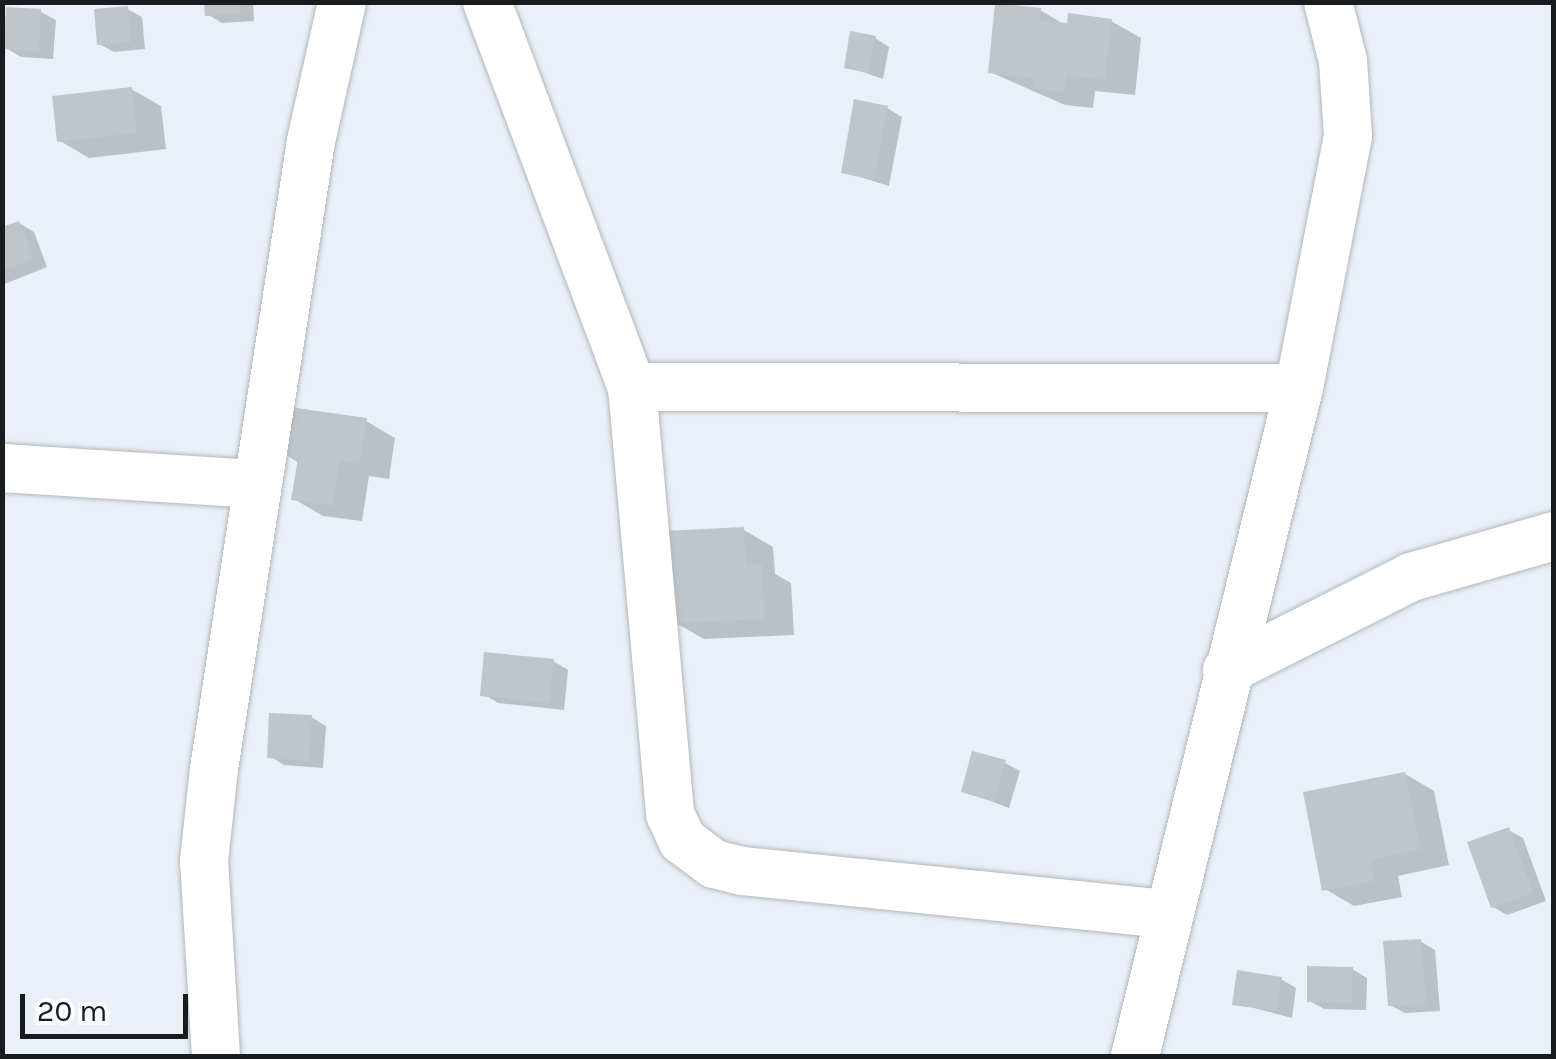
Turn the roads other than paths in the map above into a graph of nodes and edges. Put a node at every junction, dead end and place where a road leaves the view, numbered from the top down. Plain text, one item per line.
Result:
1 (342, 2) edge
2 (488, 2) edge
3 (1328, 2) edge
4 (632, 387) junction
5 (1299, 388) junction
6 (2, 468) edge
7 (258, 484) junction
8 (1554, 536) edge
9 (1227, 670) junction
10 (1166, 914) junction
11 (216, 1056) edge
12 (1135, 1056) edge

1 - 7 street
2 - 4 street
3 - 5 street
4 - 5 street
4 - 10 street
5 - 9 street
6 - 7 street
7 - 11 street
8 - 9 street
9 - 10 street
10 - 12 street

